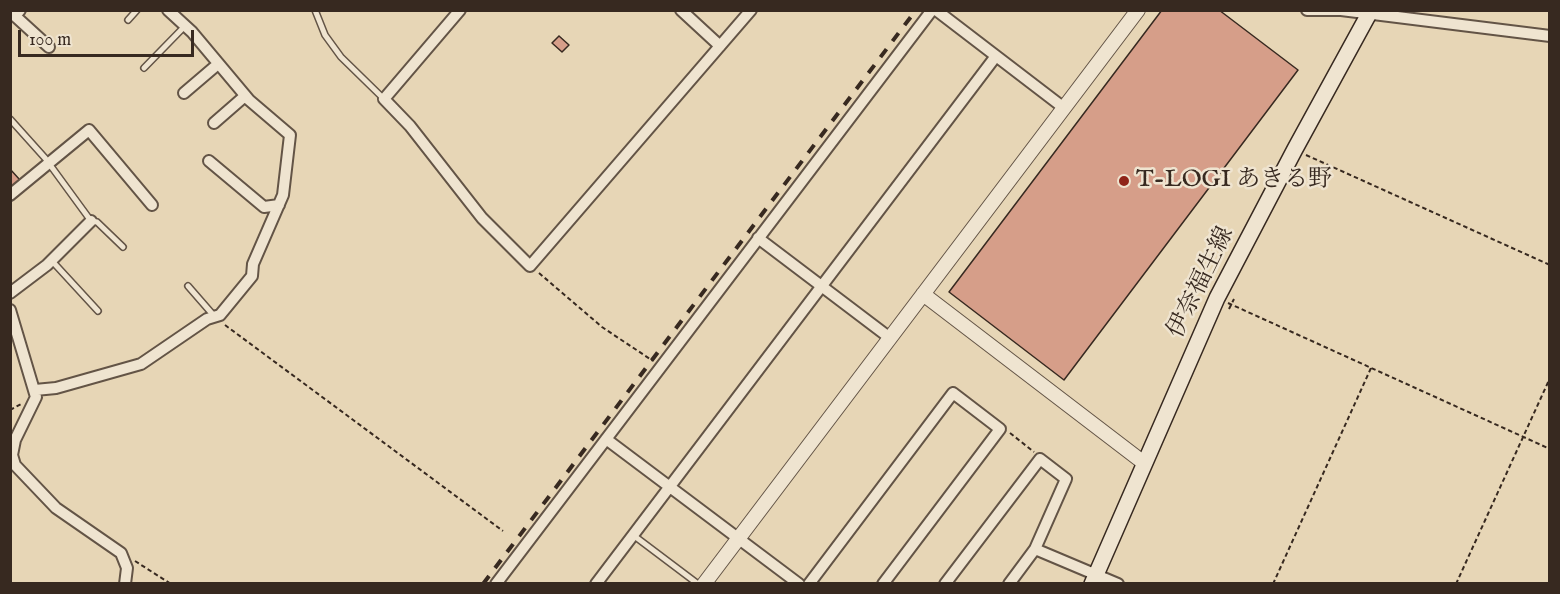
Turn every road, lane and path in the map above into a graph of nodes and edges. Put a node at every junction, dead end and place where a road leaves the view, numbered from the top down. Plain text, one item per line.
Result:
1 (20, 10) edge
2 (137, 10) edge
3 (168, 10) edge
4 (315, 10) edge
5 (460, 10) edge
6 (681, 10) edge
7 (751, 10) edge
8 (934, 10) edge
9 (1138, 10) edge
10 (1308, 10) edge
11 (1340, 10) edge
12 (1371, 11) edge
13 (128, 20) dead end
14 (185, 26) junction
15 (1550, 36) edge
16 (720, 46) junction
17 (49, 47) dead end
18 (996, 56) junction
19 (218, 64) junction
20 (144, 69) dead end
21 (184, 93) dead end
22 (245, 96) junction
23 (384, 99) junction
24 (1064, 108) junction
25 (10, 119) edge
26 (214, 123) dead end
27 (1295, 149) junction
28 (209, 161) dead end
29 (48, 164) junction
30 (10, 195) edge
31 (152, 205) dead end
32 (279, 205) junction
33 (91, 221) junction
34 (758, 238) junction
35 (123, 247) dead end
36 (52, 261) junction
37 (1550, 265) edge
38 (530, 266) junction
39 (188, 286) dead end
40 (822, 286) junction
41 (10, 293) edge
42 (923, 294) junction
43 (1234, 299) dead end
44 (1224, 302) junction
45 (1229, 309) dead end
46 (10, 310) edge
47 (98, 311) dead end
48 (216, 318) junction
49 (890, 338) junction
50 (15, 340) edge
51 (660, 366) junction
52 (1371, 368) junction
53 (1550, 378) edge
54 (35, 390) junction
55 (1000, 429) junction
56 (1523, 437) junction
57 (606, 439) junction
58 (1550, 449) edge
59 (11, 455) edge
60 (1040, 459) junction
61 (1144, 463) junction
62 (670, 486) junction
63 (503, 531) dead end
64 (633, 535) junction
65 (739, 538) junction
66 (1035, 549) junction
67 (121, 553) junction
68 (1094, 579) edge
69 (125, 584) edge
70 (171, 584) edge
71 (496, 584) edge
72 (596, 584) edge
73 (698, 584) edge
74 (704, 584) edge
75 (799, 584) edge
76 (809, 584) edge
77 (883, 584) edge
78 (945, 584) edge
79 (1009, 584) edge
80 (1118, 584) edge
81 (1273, 584) edge
82 (1456, 584) edge

1 - 17 street
2 - 13 lane
3 - 14 street
4 - 23 lane
5 - 23 street
6 - 16 street
7 - 16 street
8 - 18 street
8 - 34 street
9 - 24 street
10 - 11 street
11 - 12 street
12 - 15 street
12 - 27 main road, 伊奈福生線
14 - 19 street
14 - 20 lane
16 - 38 street
18 - 24 street
18 - 40 street
19 - 21 street
19 - 22 street
22 - 26 street
22 - 32 street
23 - 38 street
24 - 42 street
25 - 29 lane
27 - 37 path
27 - 44 main road, 伊奈福生線
28 - 32 street
29 - 30 street
29 - 31 street
29 - 33 lane
32 - 48 street
33 - 35 lane
33 - 36 street
34 - 40 street
34 - 51 street
36 - 41 street
36 - 47 lane
38 - 51 path
39 - 48 lane
40 - 49 street
40 - 62 street
42 - 49 street
42 - 61 street
43 - 44 path
44 - 45 path
44 - 52 path
44 - 61 main road, 伊奈福生線
46 - 50 street
48 - 54 street
48 - 63 path
49 - 65 street
50 - 54 street
51 - 57 street
52 - 56 path
52 - 81 path
53 - 56 path
54 - 59 street
55 - 60 path
55 - 76 street
55 - 77 street
56 - 58 path
56 - 82 path
57 - 62 street
57 - 71 street
59 - 67 street
60 - 66 street
60 - 78 street
61 - 68 main road, 伊奈福生線
62 - 64 street
62 - 65 street
64 - 72 street
64 - 73 lane
65 - 74 street
65 - 75 street
66 - 68 street
66 - 79 street
67 - 69 street
67 - 70 path
68 - 80 street

